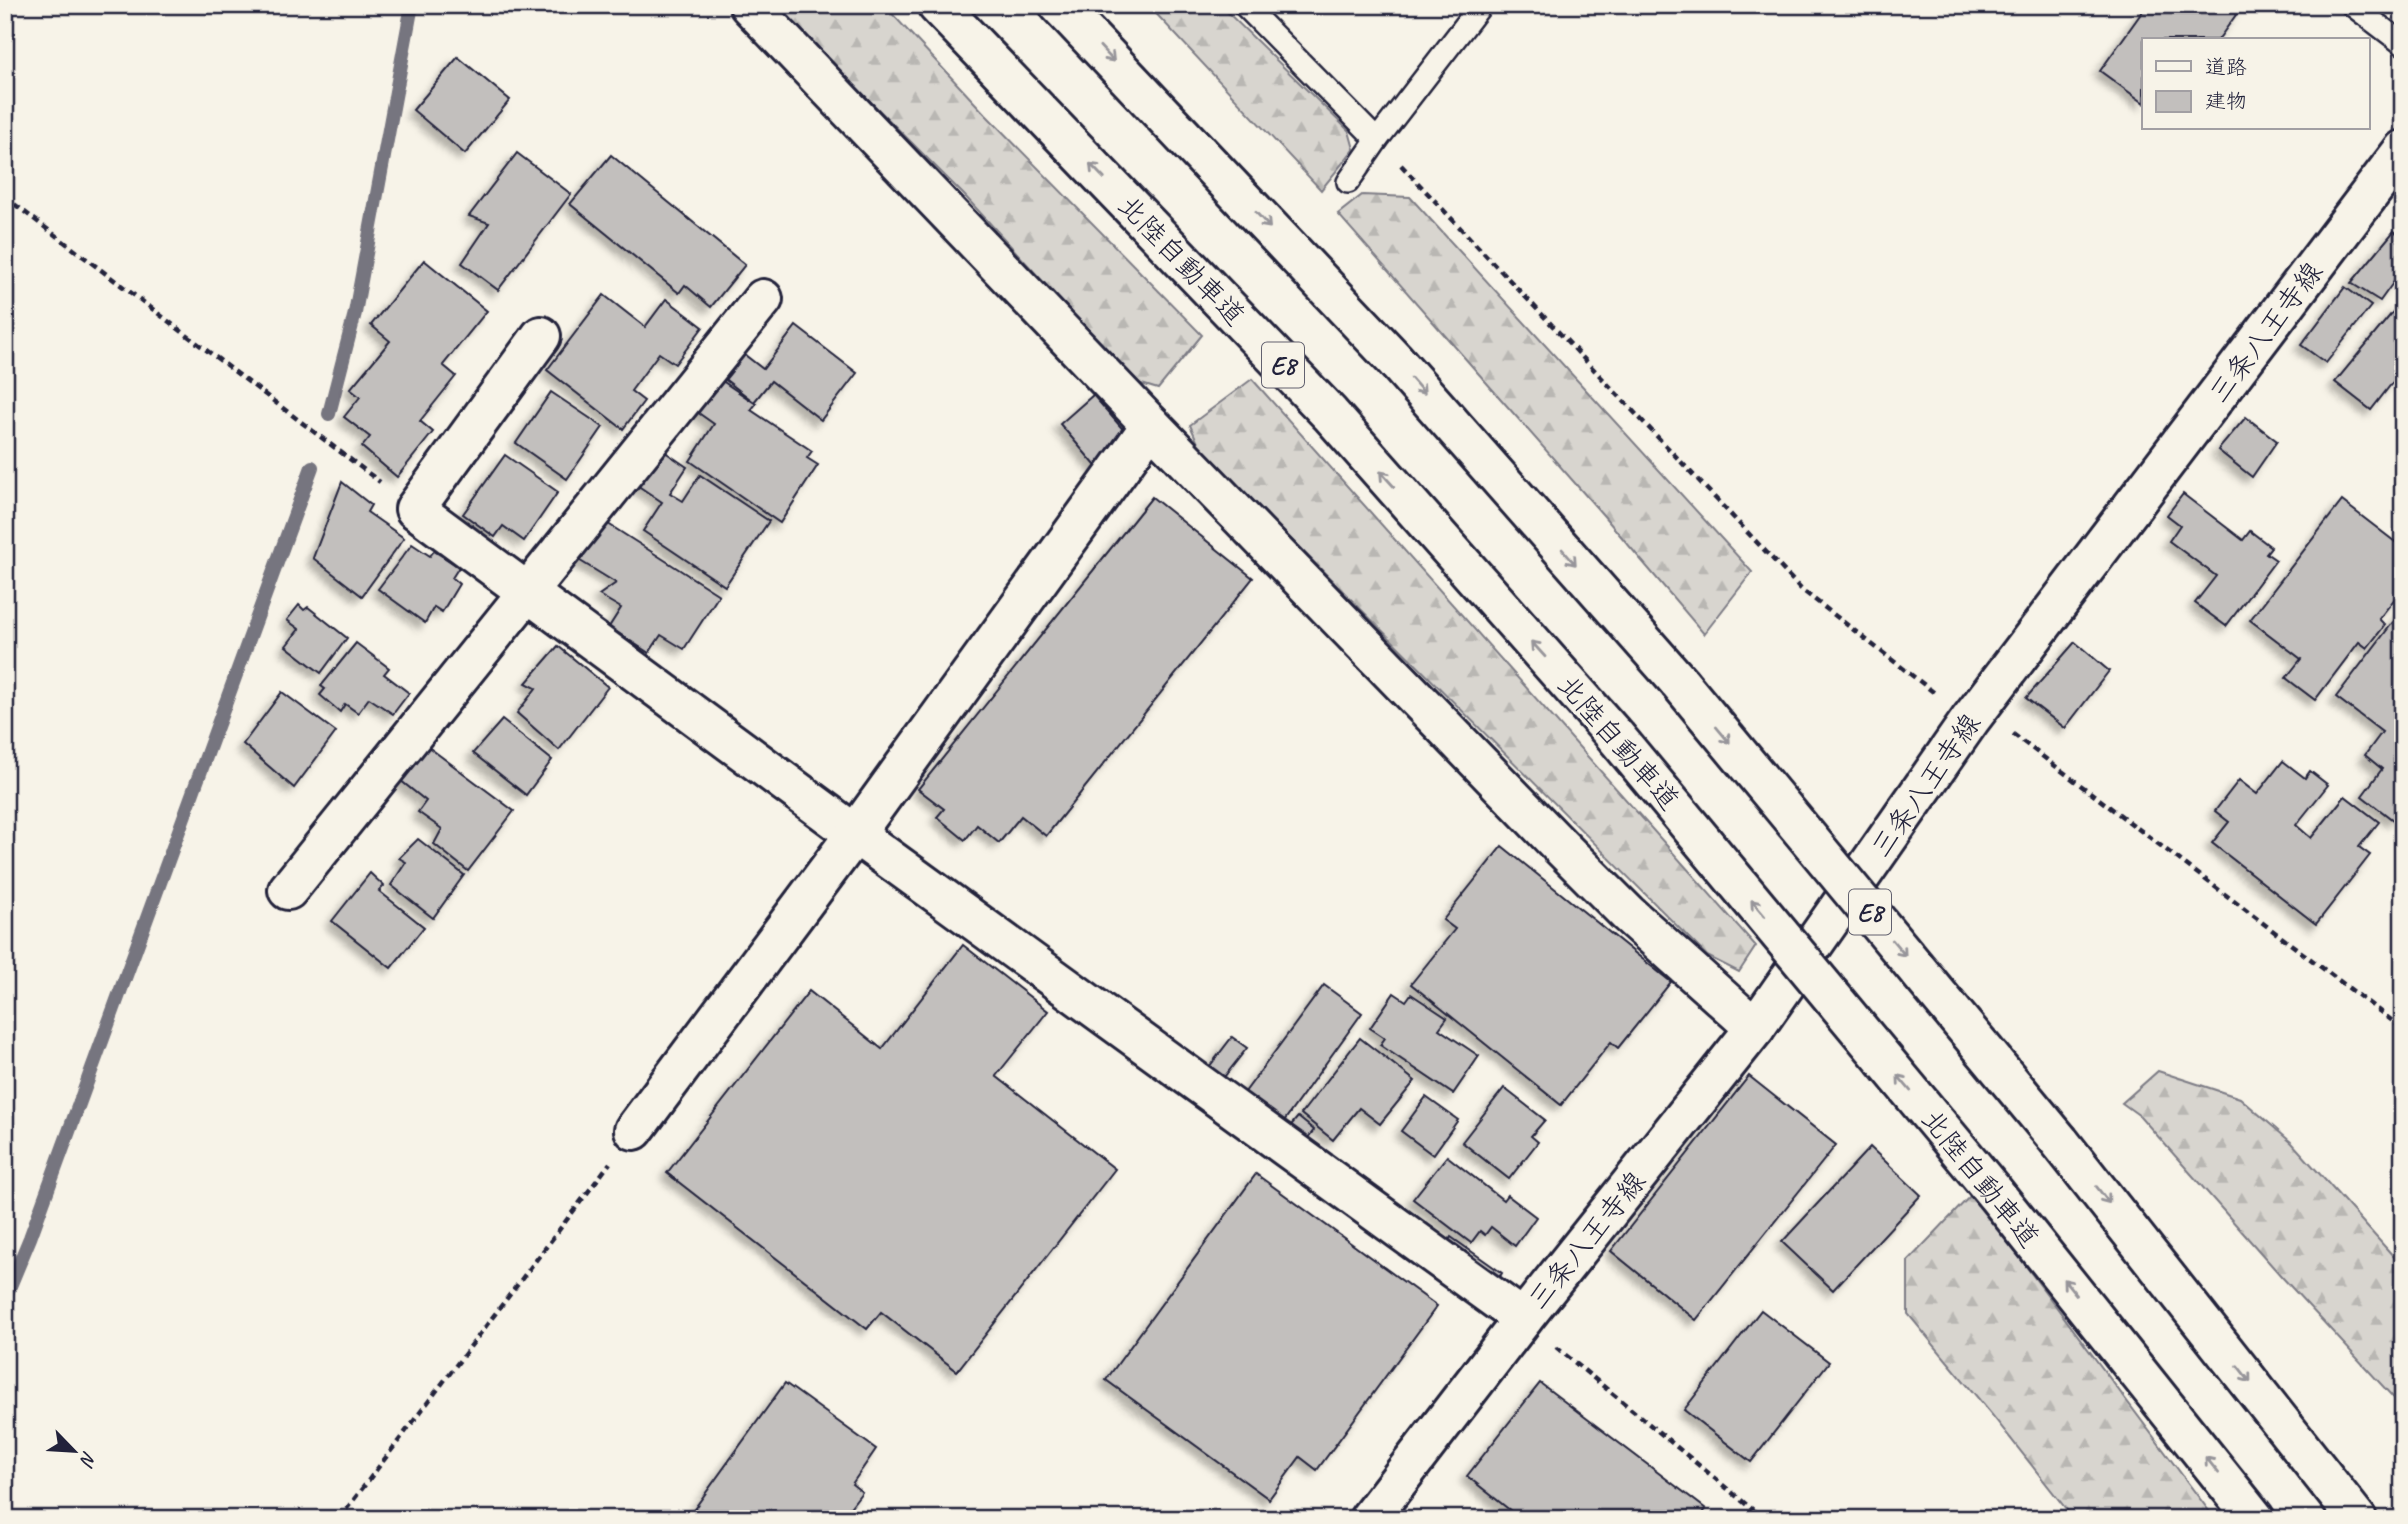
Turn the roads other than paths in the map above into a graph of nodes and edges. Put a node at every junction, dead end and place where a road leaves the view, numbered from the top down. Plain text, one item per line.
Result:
1 (749, 5) edge
2 (937, 5) edge
3 (1059, 5) edge
4 (1244, 5) edge
5 (1481, 5) edge
6 (2352, 5) edge
7 (2403, 44) edge
8 (1377, 140) junction
9 (2403, 150) edge
10 (1348, 183) dead end
11 (763, 299) dead end
12 (541, 336) dead end
13 (1151, 425) junction
14 (527, 592) junction
15 (855, 834) junction
16 (288, 890) dead end
17 (1755, 1028) junction
18 (634, 1130) road end
19 (1523, 1319) junction
20 (1369, 1519) edge
21 (2255, 1519) edge
22 (2357, 1519) edge

1 - 13 main road
21 -> 2 main road, 北陸自動車道 / E8, bridge
3 -> 22 main road, E8, bridge
4 - 8 lane
5 - 8 lane
6 - 7 lane
8 - 10 lane
9 - 17 main road, 三条八王寺線
11 - 14 main road
12 - 14 main road
13 - 15 main road
13 - 17 main road
14 - 15 main road
14 - 16 main road
15 - 18 main road
15 - 19 main road
17 - 19 main road, 三条八王寺線
19 - 20 main road, 三条八王寺線

